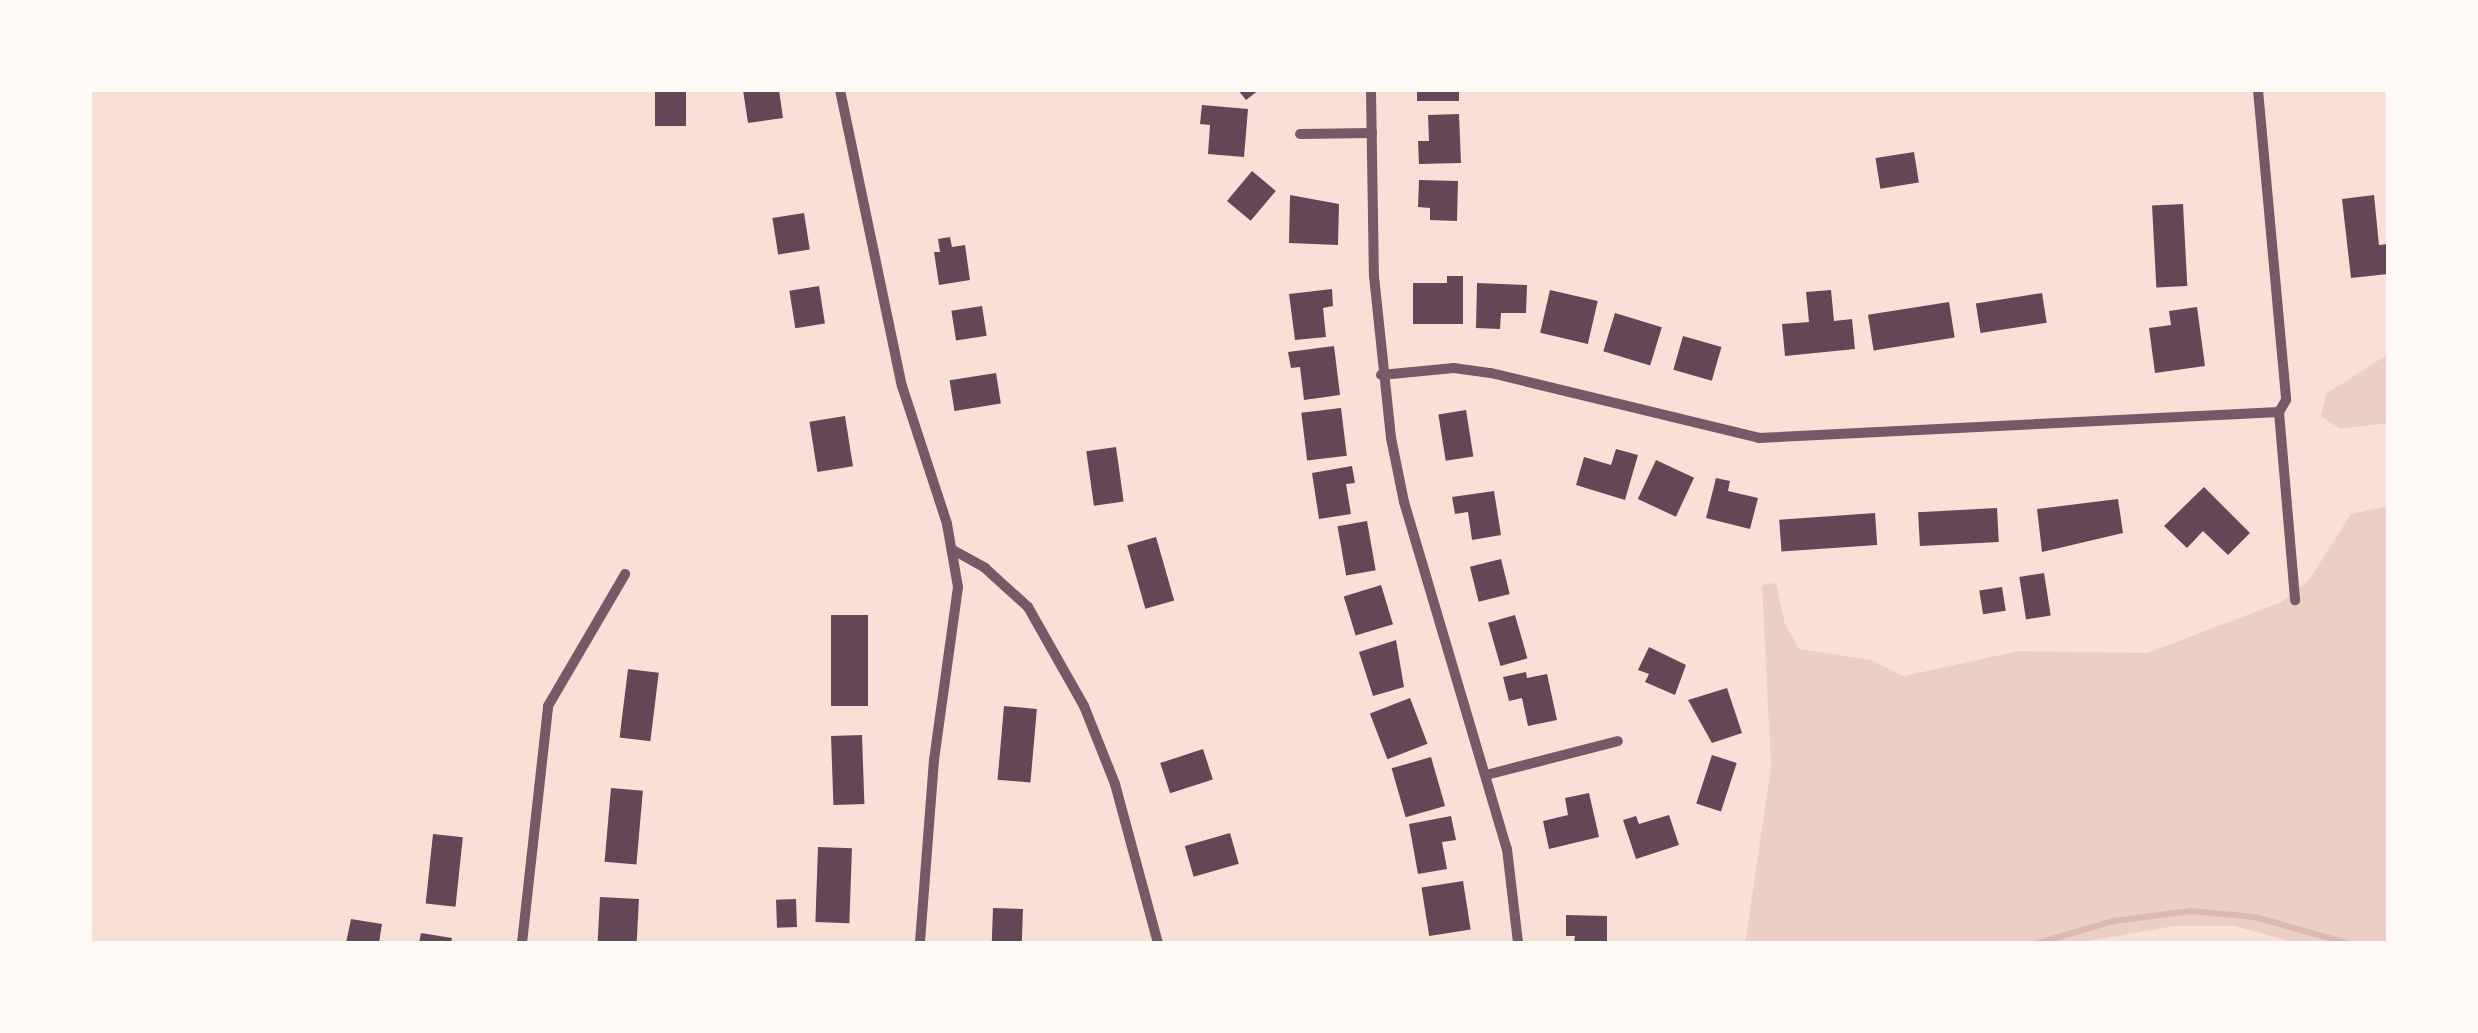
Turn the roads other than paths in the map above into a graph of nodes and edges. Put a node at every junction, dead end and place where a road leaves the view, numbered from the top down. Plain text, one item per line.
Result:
1 (840, 90) edge
2 (1371, 90) edge
3 (2258, 90) edge
4 (1372, 133) junction
5 (1300, 134) dead end
6 (1381, 375) junction
7 (2279, 412) junction
8 (953, 550) junction
9 (624, 574) dead end
10 (2295, 600) dead end
11 (1618, 741) dead end
12 (1486, 775) junction
13 (522, 943) edge
14 (920, 943) edge
15 (1158, 943) edge
16 (1518, 943) edge

1 - 8 street
2 - 4 street
3 - 7 street
4 - 5 street
4 - 6 street
6 - 7 street
6 - 12 street
7 - 10 street
8 - 14 street
8 - 15 street
9 - 13 street
11 - 12 street
12 - 16 street

